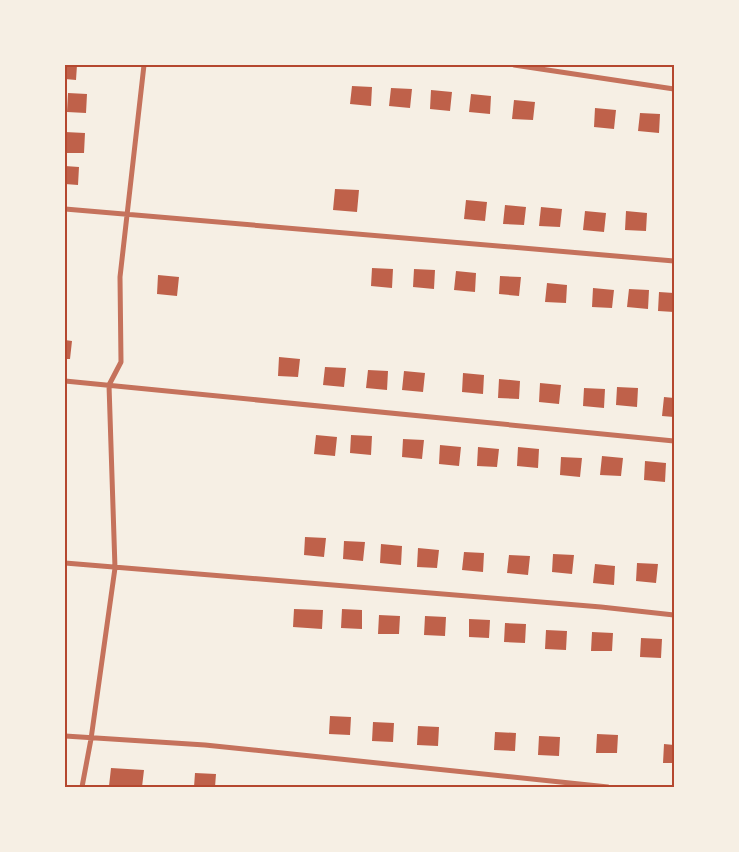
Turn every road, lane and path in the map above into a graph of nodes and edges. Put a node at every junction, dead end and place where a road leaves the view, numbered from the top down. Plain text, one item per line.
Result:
1 (144, 65) edge
2 (514, 65) edge
3 (674, 89) edge
4 (65, 209) edge
5 (126, 214) junction
6 (674, 261) edge
7 (65, 381) edge
8 (109, 385) junction
9 (674, 441) edge
10 (65, 563) edge
11 (115, 568) junction
12 (674, 615) edge
13 (65, 736) edge
14 (91, 739) junction
15 (82, 787) edge
16 (608, 787) edge

1 - 5 street
2 - 3 street
4 - 5 street
5 - 6 street
5 - 8 street
7 - 8 street
8 - 9 street
8 - 11 street
10 - 11 street
11 - 12 street
11 - 14 street
13 - 14 street
14 - 15 street
14 - 16 street

